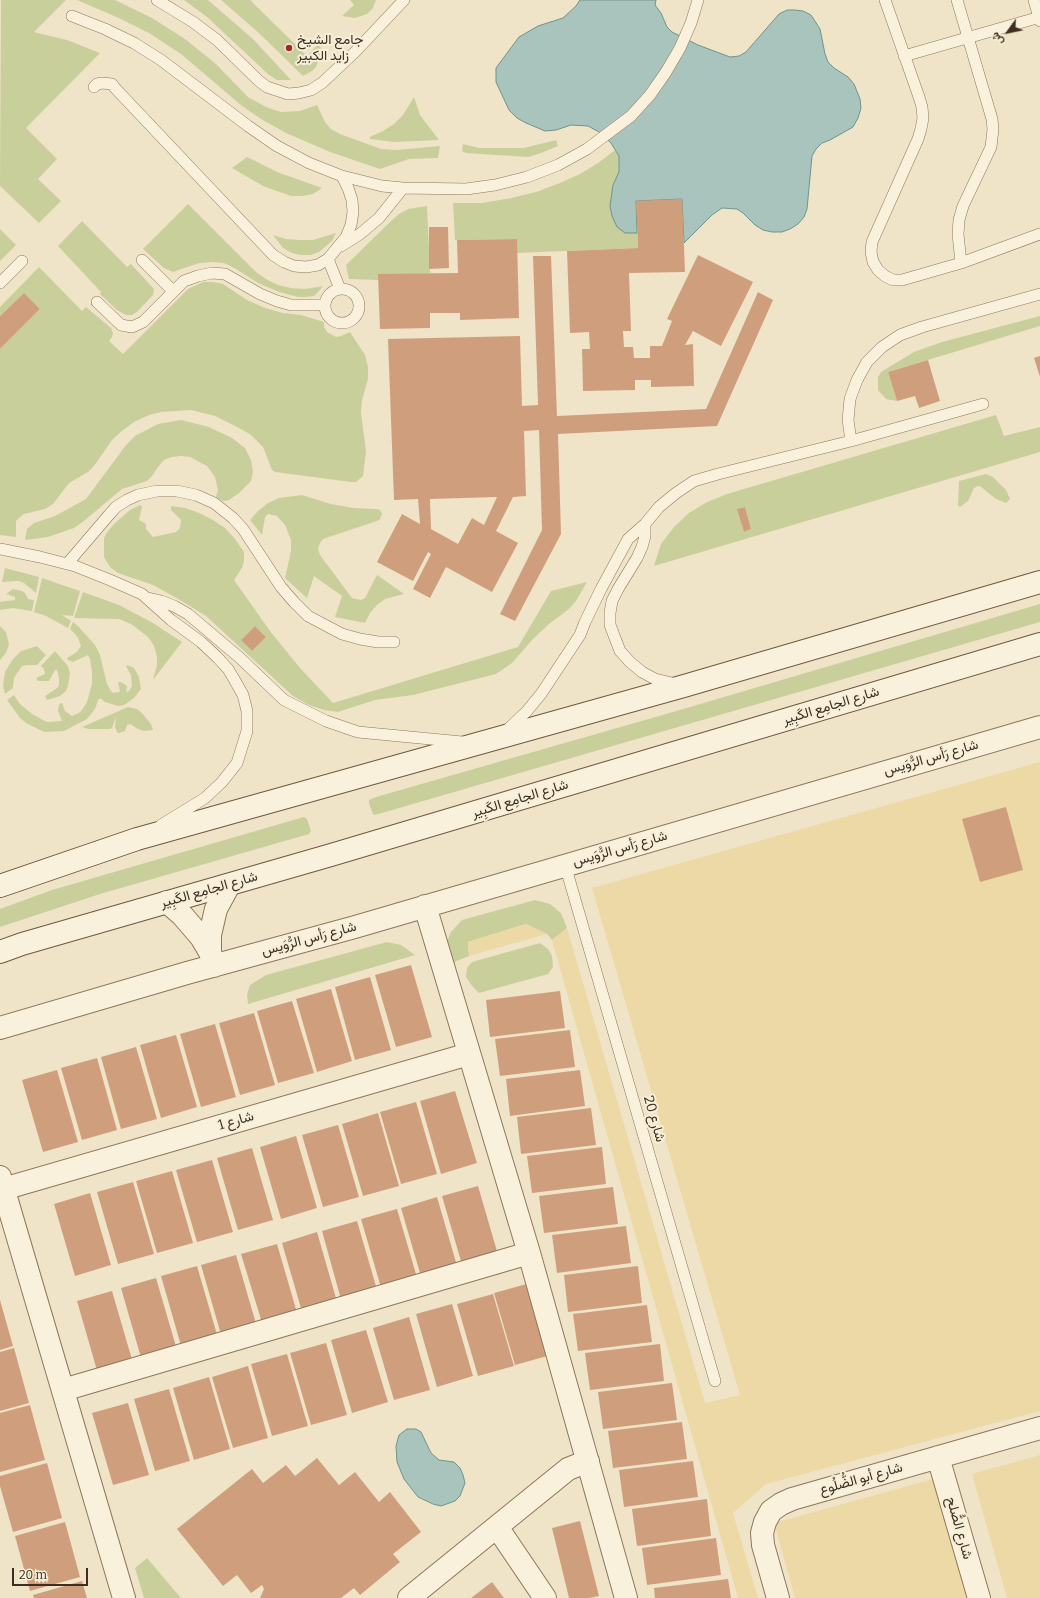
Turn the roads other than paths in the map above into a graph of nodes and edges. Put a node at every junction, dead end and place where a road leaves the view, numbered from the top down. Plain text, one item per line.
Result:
1 (158, 0) edge
2 (404, 0) edge
3 (698, 0) edge
4 (885, 0) edge
5 (957, 0) edge
6 (1034, 0) edge
7 (72, 16) dead end
8 (1040, 18) edge
9 (968, 37) junction
10 (904, 56) junction
11 (94, 87) dead end
12 (342, 176) junction
13 (403, 188) junction
14 (1040, 234) edge
15 (339, 247) junction
16 (328, 259) junction
17 (142, 260) dead end
18 (22, 261) dead end
19 (961, 263) junction
20 (0, 283) edge
21 (340, 289) junction
22 (174, 291) junction
23 (1038, 294) edge
24 (97, 302) dead end
25 (325, 305) junction
26 (984, 404) dead end
27 (851, 441) junction
28 (645, 524) junction
29 (0, 549) edge
30 (67, 564) junction
31 (1040, 582) edge
32 (148, 598) junction
33 (394, 642) dead end
34 (1040, 644) edge
35 (684, 686) junction
36 (1040, 727) edge
37 (488, 742) junction
38 (137, 839) junction
39 (565, 865) junction
40 (229, 885) junction
41 (0, 886) edge
42 (167, 902) junction
43 (425, 906) junction
44 (0, 952) edge
45 (212, 959) junction
46 (0, 1028) edge
47 (469, 1054) junction
48 (2, 1183) edge
49 (529, 1253) junction
50 (715, 1381) dead end
51 (63, 1390) junction
52 (1040, 1428) edge
53 (938, 1457) junction
54 (588, 1462) junction
55 (498, 1527) junction
56 (124, 1598) edge
57 (409, 1598) edge
58 (545, 1598) edge
59 (626, 1598) edge
60 (778, 1598) edge
61 (979, 1598) edge

1 - 2 lane
3 - 13 lane
4 - 10 lane
5 - 9 lane
6 - 8 lane
7 - 12 lane
8 - 9 lane
9 - 10 lane
9 - 19 lane
10 - 19 lane
11 - 16 lane
12 - 13 lane
12 - 15 lane
13 - 15 lane
14 - 19 lane
15 - 16 lane
16 - 21 lane
17 - 22 lane
18 - 20 lane
21 - 25 lane
21 - 25 lane
22 - 24 lane
22 - 25 lane
23 - 27 lane
26 - 27 lane
27 - 28 lane
28 - 35 lane
28 - 37 lane
29 - 30 lane
30 - 32 lane
30 - 33 lane
31 - 35 street
32 - 37 lane
32 - 38 lane
34 - 40 street, شارع الجامِع الكَبِير
35 - 37 street
36 - 39 street, شارع رَأس الرُّوَيس
37 - 38 street
38 - 41 street
39 - 43 street, شارع رَأس الرُّوَيس
39 - 50 lane, شارع 20
40 - 42 street, شارع الجامِع الكَبِير
40 - 45 street
42 - 44 street, شارع الجامِع الكَبِير
42 - 45 street
43 - 45 street, شارع رَأس الرُّوَيس
43 - 47 street
45 - 46 street, شارع رَأس الرُّوَيس
47 - 48 street, شارع 1
47 - 49 street
48 - 51 street
49 - 51 street
49 - 54 street
51 - 56 street
52 - 53 street, شارع أبو الضُّلُوع
53 - 60 street, شارع أبو الضُّلُوع
53 - 61 street, شارع الصُّلح
54 - 55 street
54 - 59 street
55 - 57 street
55 - 58 street

